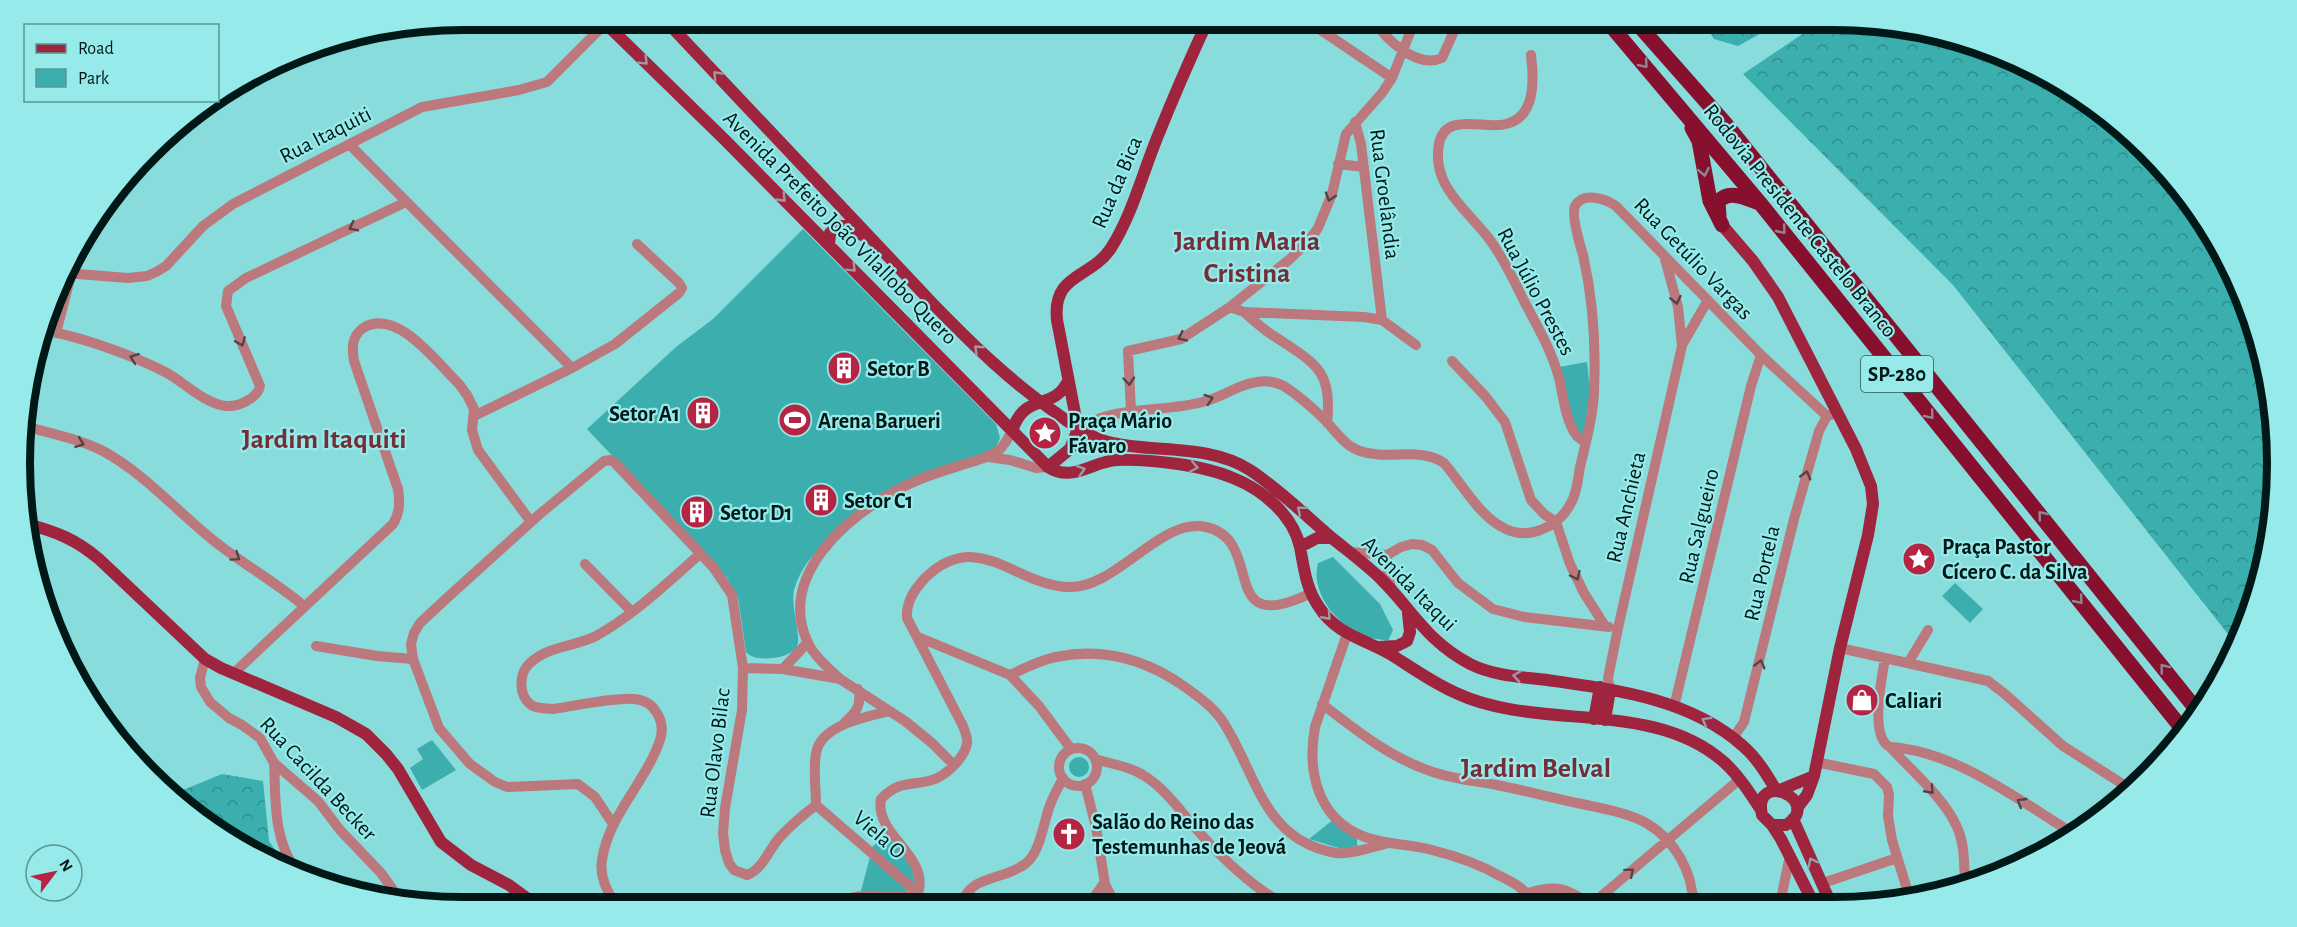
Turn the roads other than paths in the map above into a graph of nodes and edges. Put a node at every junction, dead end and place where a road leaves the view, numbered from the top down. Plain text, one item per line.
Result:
1 (596, 30) edge
2 (613, 30) edge
3 (674, 30) edge
4 (1204, 30) edge
5 (1321, 30) edge
6 (1381, 30) edge
7 (1410, 30) edge
8 (1455, 30) edge
9 (1614, 30) edge
10 (1643, 30) edge
11 (1401, 51) junction
12 (1531, 55) dead end
13 (1392, 78) junction
14 (1674, 100) junction
15 (1355, 122) junction
16 (350, 145) junction
17 (1338, 165) junction
18 (1364, 167) junction
19 (406, 202) junction
20 (1760, 203) junction
21 (1722, 225) junction
22 (872, 238) junction
23 (637, 244) dead end
24 (829, 245) junction
25 (1664, 256) junction
26 (74, 274) edge
27 (63, 298) edge
28 (1708, 300) junction
29 (1230, 307) junction
30 (1244, 312) junction
31 (1382, 320) junction
32 (51, 332) edge
33 (56, 333) junction
34 (1416, 345) dead end
35 (1682, 346) junction
36 (1761, 355) junction
37 (1452, 362) dead end
38 (572, 368) junction
39 (1068, 381) junction
40 (1039, 402) junction
41 (1131, 411) junction
42 (1833, 415) junction
43 (474, 416) junction
44 (1327, 423) junction
45 (32, 428) edge
46 (1078, 429) junction
47 (1012, 431) junction
48 (1586, 442) junction
49 (988, 457) junction
50 (1048, 467) junction
51 (531, 522) junction
52 (1556, 522) junction
53 (35, 527) edge
54 (1332, 538) junction
55 (1300, 547) junction
56 (1350, 552) junction
57 (700, 554) junction
58 (1387, 555) junction
59 (585, 564) dead end
60 (1393, 592) junction
61 (1311, 593) junction
62 (304, 606) junction
63 (1407, 610) junction
64 (632, 612) junction
65 (1605, 626) junction
66 (1618, 628) junction
67 (1928, 630) dead end
68 (1347, 634) junction
69 (918, 637) junction
70 (808, 642) junction
71 (316, 646) dead end
72 (1378, 647) junction
73 (1840, 648) junction
74 (816, 654) junction
75 (1885, 658) junction
76 (205, 659) junction
77 (413, 659) junction
78 (1908, 663) junction
79 (743, 668) junction
80 (783, 669) junction
81 (235, 672) junction
82 (804, 672) junction
83 (1010, 675) junction
84 (840, 679) junction
85 (1606, 685) junction
86 (858, 689) junction
87 (1322, 704) junction
88 (2193, 705) edge
89 (1674, 707) junction
90 (890, 711) junction
91 (1599, 720) junction
92 (2179, 725) edge
93 (841, 726) junction
94 (1733, 738) junction
95 (1890, 747) junction
96 (1071, 749) junction
97 (1095, 759) junction
98 (1816, 762) junction
99 (274, 764) junction
100 (954, 765) junction
101 (1814, 776) junction
102 (1063, 778) junction
103 (1740, 779) junction
104 (1085, 784) junction
105 (2124, 785) edge
106 (1778, 790) junction
107 (816, 805) junction
108 (1761, 810) junction
109 (1795, 814) junction
110 (613, 824) junction
111 (1772, 825) junction
112 (2066, 829) edge
113 (1668, 840) junction
114 (1389, 843) junction
115 (1790, 855) junction
116 (1897, 858) junction
117 (290, 860) edge
118 (1964, 877) edge
119 (1104, 883) junction
120 (1823, 883) junction
121 (393, 891) edge
122 (1907, 891) edge
123 (1528, 893) junction
124 (918, 894) junction
125 (525, 897) edge
126 (612, 897) edge
127 (852, 897) edge
128 (910, 897) edge
129 (910, 897) edge
130 (920, 897) edge
131 (965, 897) edge
132 (1094, 897) edge
133 (1111, 897) edge
134 (1273, 897) edge
135 (1530, 897) edge
136 (1578, 897) edge
137 (1599, 897) edge
138 (1693, 897) edge
139 (1781, 897) edge
140 (1811, 897) edge
141 (1829, 897) edge

1 - 16 street, Rua Itaquiti
2 -> 24 main road, Avenida Prefeito João Vilallobo Quero
22 -> 3 main road, Avenida Prefeito João Vilallobo Quero
4 - 39 main road, Rua da Bica
5 - 13 street
6 - 11 street
7 - 11 street, Rua Groelândia
8 - 11 street
9 -> 14 highway, Rodovia Presidente Castelo Branco / SP-280
88 -> 10 highway, Rodovia Presidente Castelo Branco / SP-280
11 - 13 street, Rua Groelândia
12 - 48 street, Rua Júlio Prestes
13 - 15 street, Rua Groelândia
14 - 20 highway, Rodovia Presidente Castelo Branco / SP-280
14 -> 21 highway
15 - 17 street
15 - 18 street, Rua Groelândia
16 - 19 street
16 - 26 street, Rua Itaquiti
17 - 18 street
17 -> 29 street
18 - 31 street, Rua Groelândia
19 -> 33 street
19 - 38 street
20 - 21 highway
20 -> 92 highway, Rodovia Presidente Castelo Branco / SP-280
21 - 42 main road
22 - 24 main road
40 -> 22 main road, Avenida Prefeito João Vilallobo Quero
23 - 38 street
24 -> 47 main road, Avenida Prefeito João Vilallobo Quero
25 - 28 street, Rua Getúlio Vargas
25 -> 35 street, Rua Anchieta
25 - 48 street, Rua Getúlio Vargas
27 - 33 street
28 - 35 street, Rua Anchieta
28 - 36 street, Rua Getúlio Vargas
29 - 30 street
29 -> 41 street
30 - 31 street
30 - 44 street
31 - 34 street
32 - 33 street
35 - 66 street, Rua Anchieta
36 - 42 street, Rua Getúlio Vargas
36 - 89 street, Rua Salgueiro
37 - 52 street
38 - 43 street
39 - 40 main road
39 - 46 main road, Rua da Bica
40 - 46 main road, Avenida Prefeito João Vilallobo Quero
40 - 47 main road
41 -> 44 street
41 - 46 street
42 - 73 main road
94 -> 42 street, Rua Portela
43 - 51 street
43 - 62 street
44 - 52 street
45 -> 62 street
46 - 50 main road
54 -> 46 main road, Avenida Itaqui
47 - 49 street
47 - 50 main road, Avenida Prefeito João Vilallobo Quero
48 - 52 street, Rua Getúlio Vargas
49 - 50 street
49 - 70 street
50 -> 55 main road
51 - 57 street, Rua Olavo Bilac
51 - 77 street
52 -> 65 street
53 - 76 main road
54 - 55 main road
54 - 56 main road, Avenida Itaqui
55 - 61 main road
56 - 58 street
56 - 60 main road, Avenida Itaqui
57 - 64 street
57 - 79 street, Rua Olavo Bilac
58 - 60 street
58 - 65 street
59 - 64 street
60 - 63 main road, Avenida Itaqui
61 -> 68 main road
61 - 69 street
62 - 81 street
63 - 72 main road
85 -> 63 main road, Avenida Itaqui
64 - 110 street
65 - 66 street
66 - 85 street, Rua Anchieta
67 - 78 street
68 - 72 main road
68 - 87 street
69 - 83 street
69 - 100 street
70 - 74 street
70 - 80 street
71 - 77 street
72 - 91 main road
73 - 75 street
73 - 98 main road
74 - 82 street
74 - 84 street
75 - 78 street
75 - 95 street
76 - 81 main road
76 - 99 street, Rua Cacilda Becker
77 - 110 street
78 - 105 street
79 - 80 street
79 - 107 street, Rua Olavo Bilac
80 - 82 street
81 - 125 main road
82 - 84 street
83 - 96 street
83 - 114 street
84 - 86 street
85 - 89 main road, Avenida Itaqui
85 - 91 main road
86 - 90 street
86 - 93 street
87 - 113 street
87 - 114 street
94 -> 89 main road, Avenida Itaqui
90 - 93 street
90 - 100 street
91 - 103 main road
93 - 107 street
94 - 106 main road, Avenida Itaqui
112 -> 95 street
95 -> 118 street
96 - 97 street
96 - 102 street
97 - 104 street
97 - 134 street
98 - 101 main road
98 - 116 street
99 - 117 street
99 - 121 street, Rua Cacilda Becker
100 - 124 street
101 - 106 main road
101 - 109 main road
102 - 104 street
102 - 131 street
103 - 108 main road
103 - 113 street
104 - 119 street
106 - 108 main road
106 - 109 main road
107 - 124 street, Viela O
108 - 111 main road
109 - 111 main road
120 -> 109 main road
110 - 126 street
111 - 115 main road
137 -> 113 street
113 - 138 street
114 - 123 street
115 - 139 street
115 - 140 main road
116 - 120 street
116 - 122 street
119 - 132 street
119 - 133 street
120 - 141 main road
123 - 135 street
123 - 136 street
124 - 129 street
124 - 130 street
127 - 128 street

